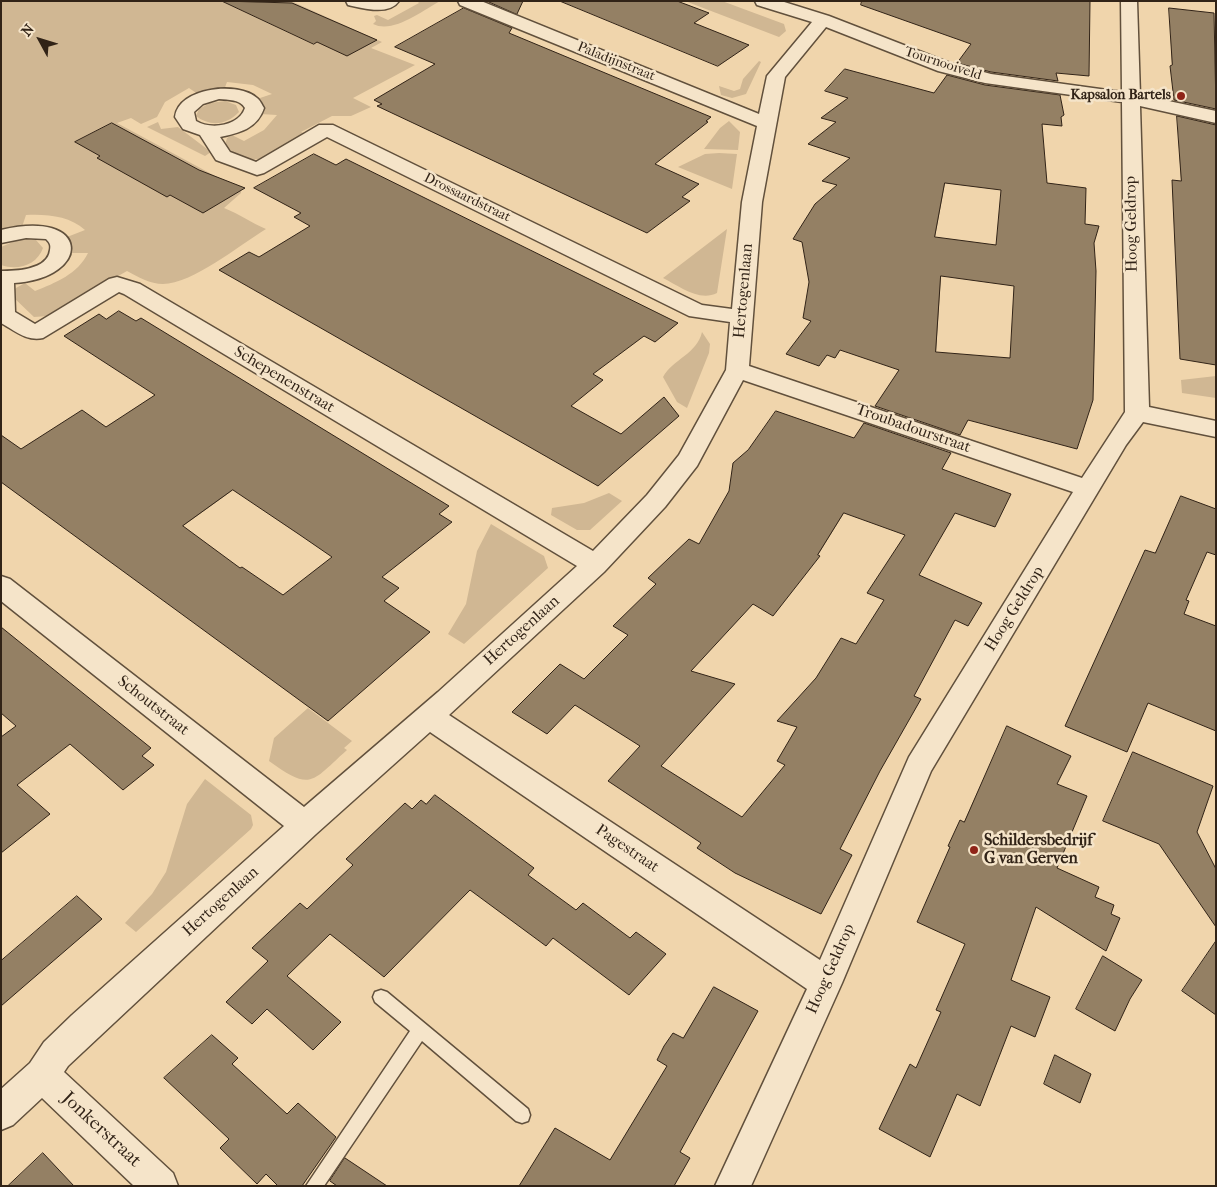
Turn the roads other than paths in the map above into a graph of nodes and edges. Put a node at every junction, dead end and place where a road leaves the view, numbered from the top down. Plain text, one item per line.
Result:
1 (354, 1) edge
2 (391, 1) edge
3 (466, 1) edge
4 (763, 1) edge
5 (1129, 1) edge
6 (822, 20) junction
7 (1130, 98) junction
8 (1216, 118) edge
9 (765, 123) junction
10 (207, 132) dead end
11 (1, 237) edge
12 (2, 278) edge
13 (743, 317) junction
14 (737, 370) junction
15 (1136, 413) junction
16 (1216, 429) edge
17 (1089, 489) junction
18 (594, 565) junction
19 (1, 586) edge
20 (428, 716) junction
21 (305, 825) junction
22 (826, 983) junction
23 (381, 997) dead end
24 (421, 1029) junction
25 (42, 1075) junction
26 (1, 1113) edge
27 (522, 1115) dead end
28 (160, 1186) edge
29 (314, 1186) edge
30 (733, 1186) edge

1 - 2 street
3 - 9 street, Paladijnstraat
4 - 6 street, Tournooiveld
5 - 7 street, Hoog Geldrop
6 - 7 street, Tournooiveld
6 - 9 street, Hertogenlaan
7 - 8 street, Tournooiveld
7 - 15 street, Hoog Geldrop
9 - 13 street, Hertogenlaan
10 - 13 street, Drossaardstraat
11 - 12 street, Schepenenstraat
12 - 18 street, Schepenenstraat
13 - 14 street, Hertogenlaan
14 - 17 street, Troubadourstraat
14 - 18 street, Hertogenlaan
15 - 16 street
15 - 17 street, Hoog Geldrop
17 - 22 street, Hoog Geldrop
18 - 20 street, Hertogenlaan
19 - 21 street, Schoutstraat
20 - 21 street, Hertogenlaan
20 - 22 street, Pagestraat
21 - 25 street, Hertogenlaan
22 - 30 street, Hoog Geldrop
23 - 24 lane
24 - 27 lane
24 - 29 lane
25 - 26 street, Hertogenlaan
25 - 28 street, Jonkerstraat

